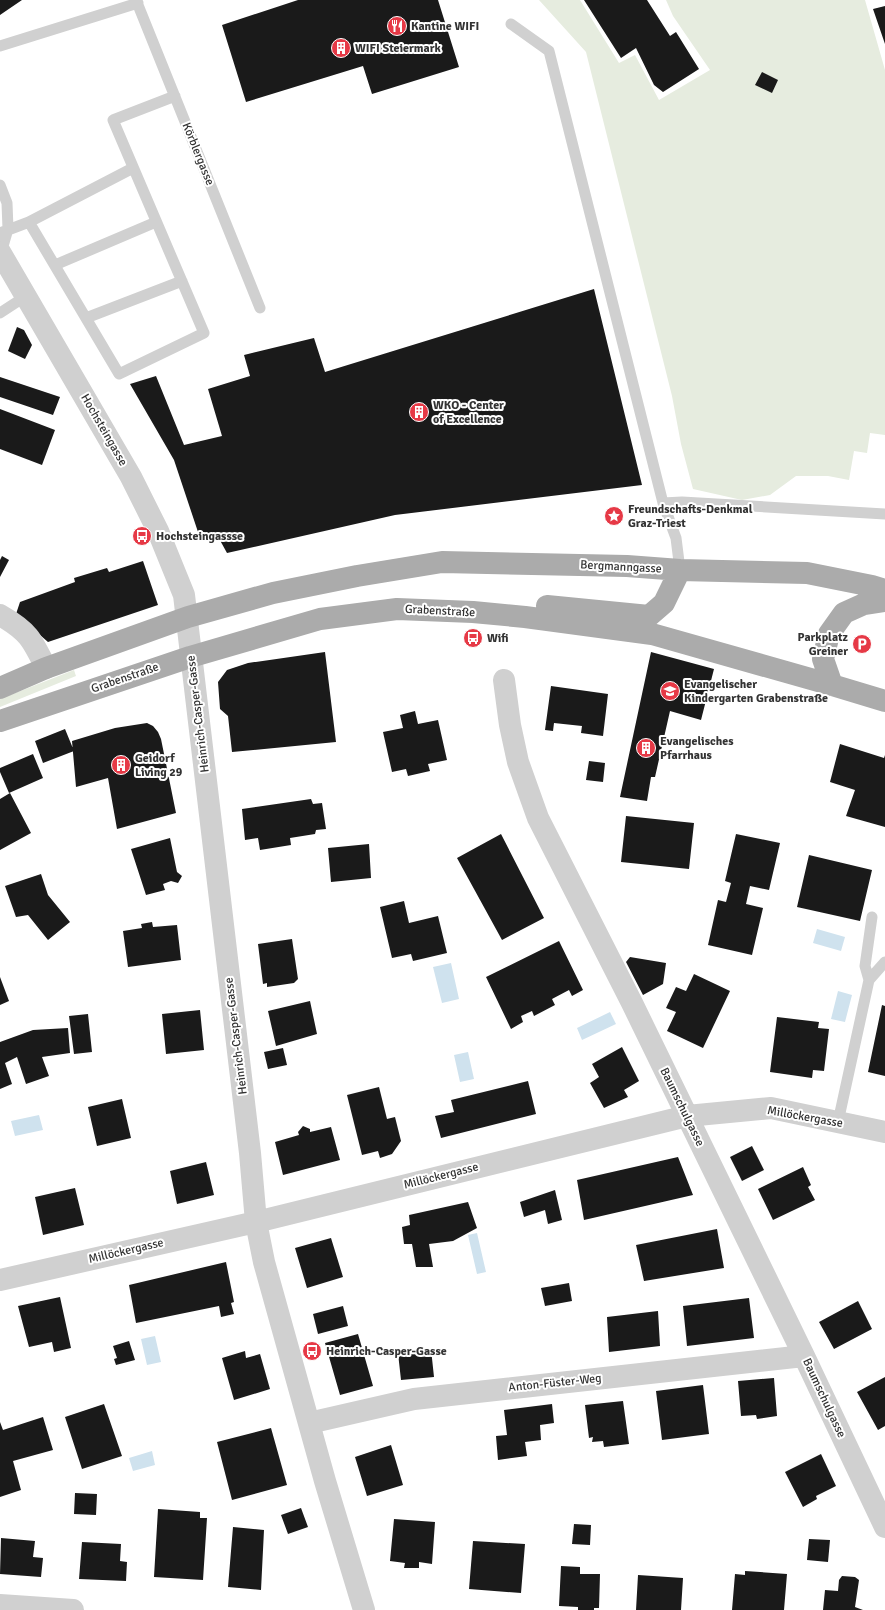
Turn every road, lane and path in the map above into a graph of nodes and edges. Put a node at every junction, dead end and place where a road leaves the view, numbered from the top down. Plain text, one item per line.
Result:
1 (137, 2) edge
2 (511, 24) dead end
3 (0, 46) edge
4 (175, 96) junction
5 (133, 168) junction
6 (0, 185) edge
7 (29, 222) junction
8 (156, 222) junction
9 (2, 242) edge
10 (55, 265) junction
11 (182, 281) junction
12 (26, 296) junction
13 (260, 308) dead end
14 (0, 312) edge
15 (86, 318) junction
16 (663, 503) junction
17 (885, 514) edge
18 (680, 570) junction
19 (885, 590) edge
20 (885, 601) edge
21 (0, 615) edge
22 (508, 616) junction
23 (188, 617) junction
24 (190, 657) junction
25 (46, 668) junction
26 (504, 680) dead end
27 (832, 685) junction
28 (0, 688) edge
29 (885, 701) edge
30 (0, 721) edge
31 (872, 917) dead end
32 (885, 962) edge
33 (869, 980) junction
34 (687, 1116) junction
35 (838, 1122) junction
36 (885, 1132) edge
37 (256, 1222) junction
38 (0, 1280) edge
39 (804, 1356) junction
40 (309, 1423) junction
41 (885, 1527) edge
42 (0, 1605) edge
43 (73, 1610) edge
44 (364, 1610) edge

1 - 3 lane
1 - 4 lane, Körblergasse
2 - 16 lane
4 - 5 lane
4 - 13 lane, Körblergasse
5 - 7 lane
5 - 8 lane
6 - 9 lane
7 - 9 lane
7 - 10 lane
8 - 10 lane
8 - 11 lane
9 - 12 street, Hochsteingasse
10 - 15 lane
11 - 15 lane
11 - 15 lane
12 - 14 lane
12 - 23 street, Hochsteingasse
16 - 17 lane
16 - 18 lane
18 - 19 main road, Bergmanngasse
18 - 22 main road
18 - 23 main road, Bergmanngasse
20 - 27 main road
21 - 25 street
22 - 24 main road, Grabenstraße
22 - 27 main road, Grabenstraße
23 - 24 street, Heinrich-Casper-Gasse
23 - 25 main road
24 - 30 main road, Grabenstraße
24 - 37 street, Heinrich-Casper-Gasse
25 - 28 main road
26 - 34 street, Baumschulgasse
27 - 29 main road, Grabenstraße
31 - 33 lane
32 - 33 lane
33 - 35 lane
34 - 35 street, Millöckergasse
34 - 37 street, Millöckergasse
34 - 39 street, Baumschulgasse
35 - 36 street, Millöckergasse
37 - 38 street, Millöckergasse
37 - 40 street, Heinrich-Casper-Gasse
39 - 40 street, Anton-Füster-Weg
39 - 41 street, Baumschulgasse
40 - 44 street, Heinrich-Casper-Gasse
42 - 43 street

